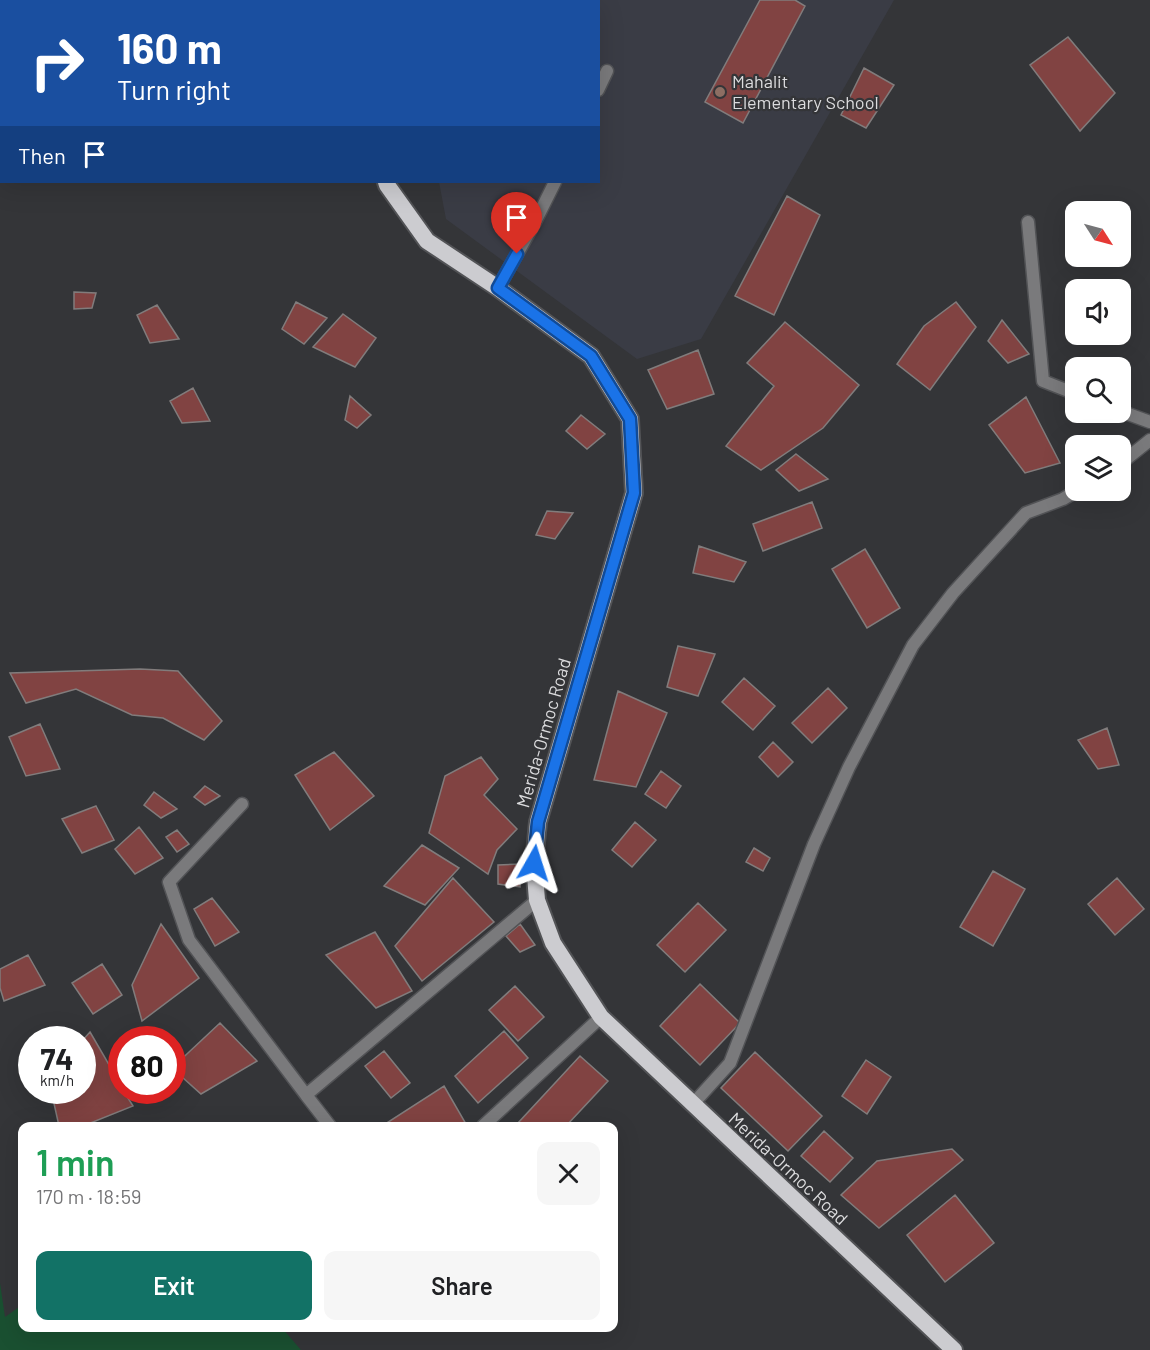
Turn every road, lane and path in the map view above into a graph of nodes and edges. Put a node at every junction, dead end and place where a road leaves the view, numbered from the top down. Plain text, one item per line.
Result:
1 (608, 71) dead end
2 (600, 86) edge
3 (386, 183) edge
4 (554, 183) edge
5 (1028, 222) dead end
6 (498, 288) junction
7 (1065, 390) edge
8 (1131, 415) edge
9 (1150, 422) edge
10 (1150, 440) edge
11 (1131, 455) edge
12 (1065, 498) edge
13 (242, 804) dead end
14 (537, 900) junction
15 (601, 1017) junction
16 (306, 1095) junction
17 (692, 1105) junction
18 (327, 1122) edge
19 (487, 1122) edge
20 (954, 1350) edge

1 - 2 street
3 - 6 highway, Merida-Ormoc Road
4 - 6 street
5 - 7 street
6 - 14 highway, Merida-Ormoc Road
8 - 9 street
10 - 11 street
12 - 17 street
13 - 16 street
14 - 15 highway, Merida-Ormoc Road
14 - 16 street
15 - 17 highway, Merida-Ormoc Road
15 - 19 street
16 - 18 street
17 - 20 highway, Merida-Ormoc Road

